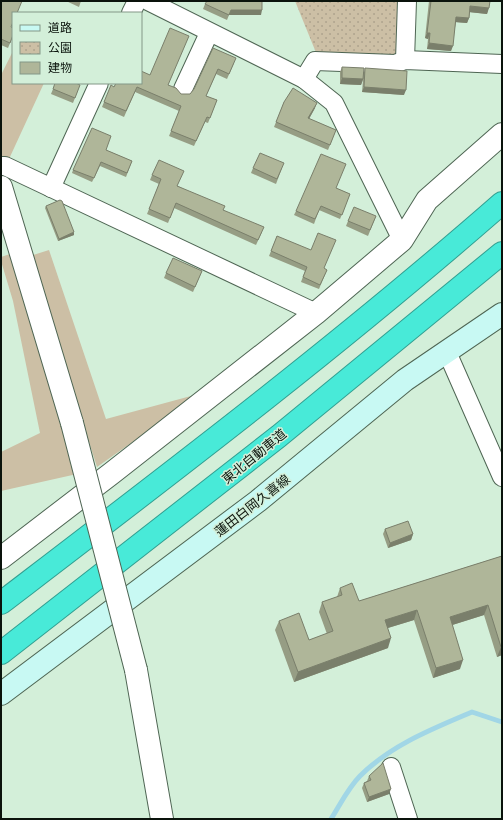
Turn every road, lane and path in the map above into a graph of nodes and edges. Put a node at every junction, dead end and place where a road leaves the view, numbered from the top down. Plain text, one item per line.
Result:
1 (137, 1) edge
2 (148, 1) edge
3 (407, 1) edge
4 (132, 12) edge
5 (209, 33) junction
6 (405, 60) junction
7 (502, 64) edge
8 (304, 79) junction
9 (99, 84) edge
10 (183, 89) dead end
11 (502, 134) edge
12 (1, 166) edge
13 (1, 187) edge
14 (51, 188) junction
15 (502, 203) edge
16 (402, 240) junction
17 (502, 253) edge
18 (316, 313) junction
19 (502, 314) edge
20 (447, 352) junction
21 (502, 477) edge
22 (1, 558) edge
23 (1, 602) edge
24 (1, 653) edge
25 (1, 694) edge
26 (391, 767) dead end
27 (162, 819) edge
28 (408, 819) edge

1 - 4 street
2 - 5 street
3 - 6 street
5 - 8 street
5 - 10 street
6 - 7 street
6 - 8 street
8 - 16 street
9 - 14 street
11 - 16 street
12 - 14 street
13 - 27 street, bridge
14 - 18 street
15 - 23 highway
16 - 18 street
17 - 24 highway, 東北自動車道
18 - 22 street
19 - 20 main road, 蓮田白岡久喜線
20 - 21 street
20 - 25 main road, 蓮田白岡久喜線
26 - 28 street

